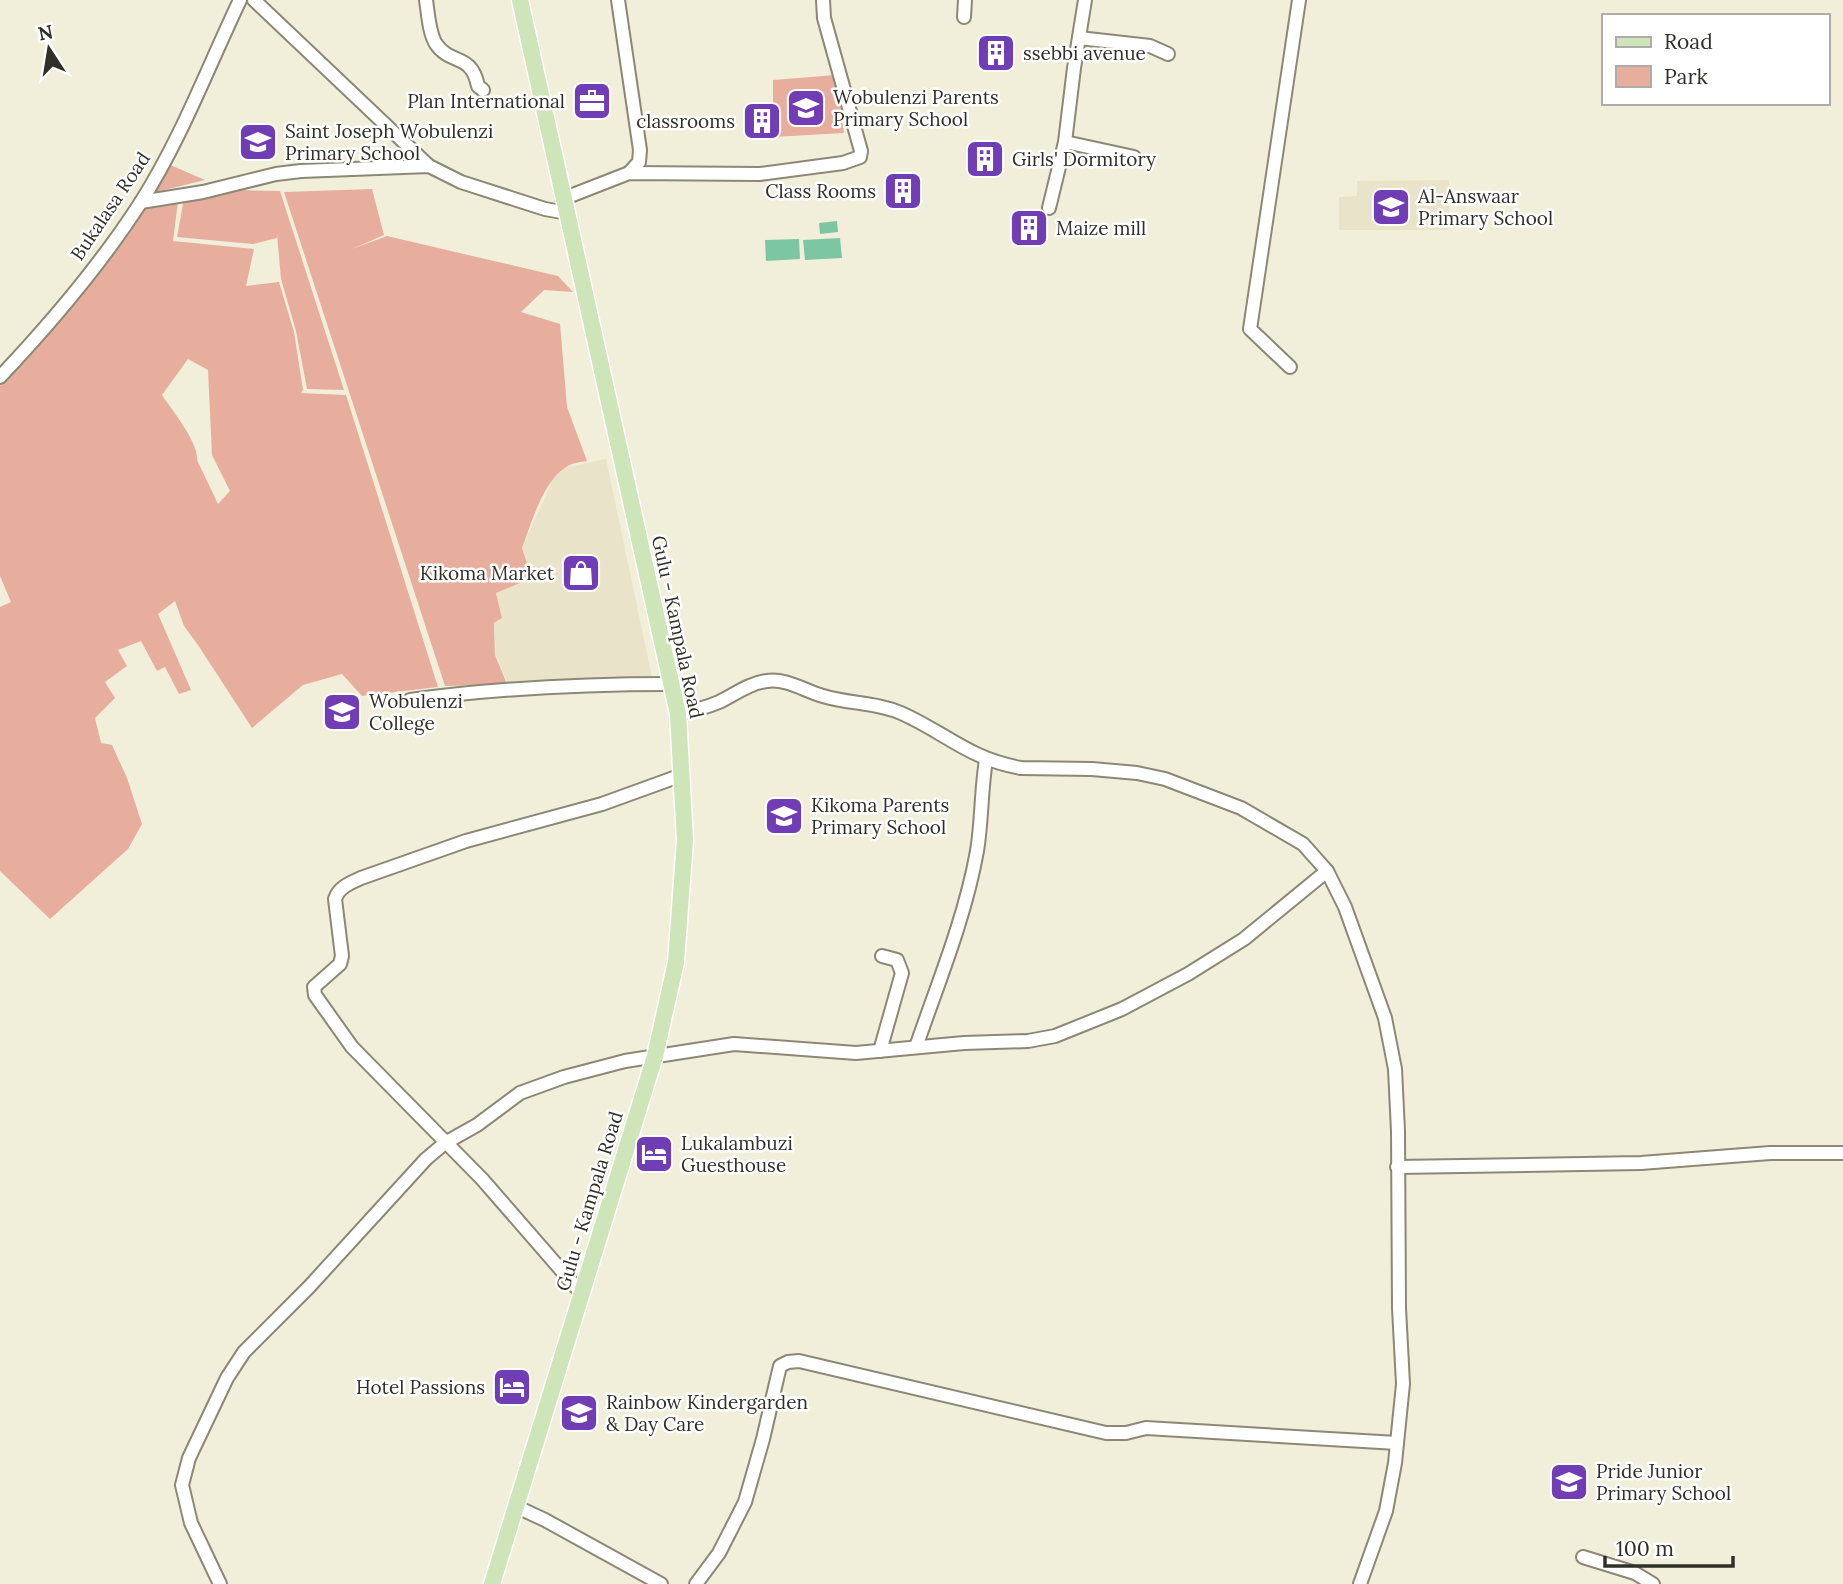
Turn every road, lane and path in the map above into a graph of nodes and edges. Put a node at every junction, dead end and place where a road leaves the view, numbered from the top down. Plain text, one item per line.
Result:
1 (240, 0) edge
2 (254, 0) edge
3 (426, 0) edge
4 (520, 0) edge
5 (618, 0) edge
6 (822, 0) edge
7 (965, 0) edge
8 (1085, 0) edge
9 (1298, 0) edge
10 (964, 17) dead end
11 (1079, 38) junction
12 (1168, 54) dead end
13 (483, 90) dead end
14 (1065, 142) junction
15 (1134, 157) dead end
16 (429, 166) junction
17 (629, 173) junction
18 (141, 202) junction
19 (566, 205) junction
20 (1049, 208) dead end
21 (1290, 367) dead end
22 (0, 377) edge
23 (672, 684) junction
24 (410, 701) dead end
25 (678, 714) junction
26 (986, 760) junction
27 (682, 775) junction
28 (1327, 871) junction
29 (882, 956) dead end
30 (916, 1047) junction
31 (880, 1051) junction
32 (654, 1056) junction
33 (445, 1143) junction
34 (1843, 1153) edge
35 (1397, 1167) junction
36 (582, 1294) junction
37 (1397, 1444) junction
38 (517, 1507) junction
39 (1583, 1557) dead end
40 (220, 1584) edge
41 (492, 1584) edge
42 (662, 1584) edge
43 (696, 1584) edge
44 (1360, 1584) edge
45 (1653, 1584) edge

1 - 18 street, Bukalasa Road
2 - 16 street
3 - 13 street
4 - 19 main road, Gulu - Kampala Road
5 - 17 street
6 - 17 street
7 - 10 street
8 - 11 street
9 - 21 street
11 - 12 street
11 - 14 street
14 - 15 street
14 - 20 street
16 - 18 street
16 - 19 street
17 - 19 street
18 - 22 street, Bukalasa Road
19 - 23 main road, Gulu - Kampala Road
23 - 24 street
23 - 25 main road, Gulu - Kampala Road
25 - 26 street
25 - 27 main road, Gulu - Kampala Road
26 - 28 street
26 - 30 street
27 - 32 main road, Gulu - Kampala Road
27 - 33 street
28 - 30 street
28 - 35 street
29 - 31 street
30 - 31 street
31 - 32 street
32 - 33 street
32 - 36 main road, Gulu - Kampala Road
33 - 36 street
33 - 40 street
34 - 35 street
35 - 37 street
36 - 38 main road, Gulu - Kampala Road
37 - 43 street
37 - 44 street
38 - 41 main road, Gulu - Kampala Road
38 - 42 street
39 - 45 street

